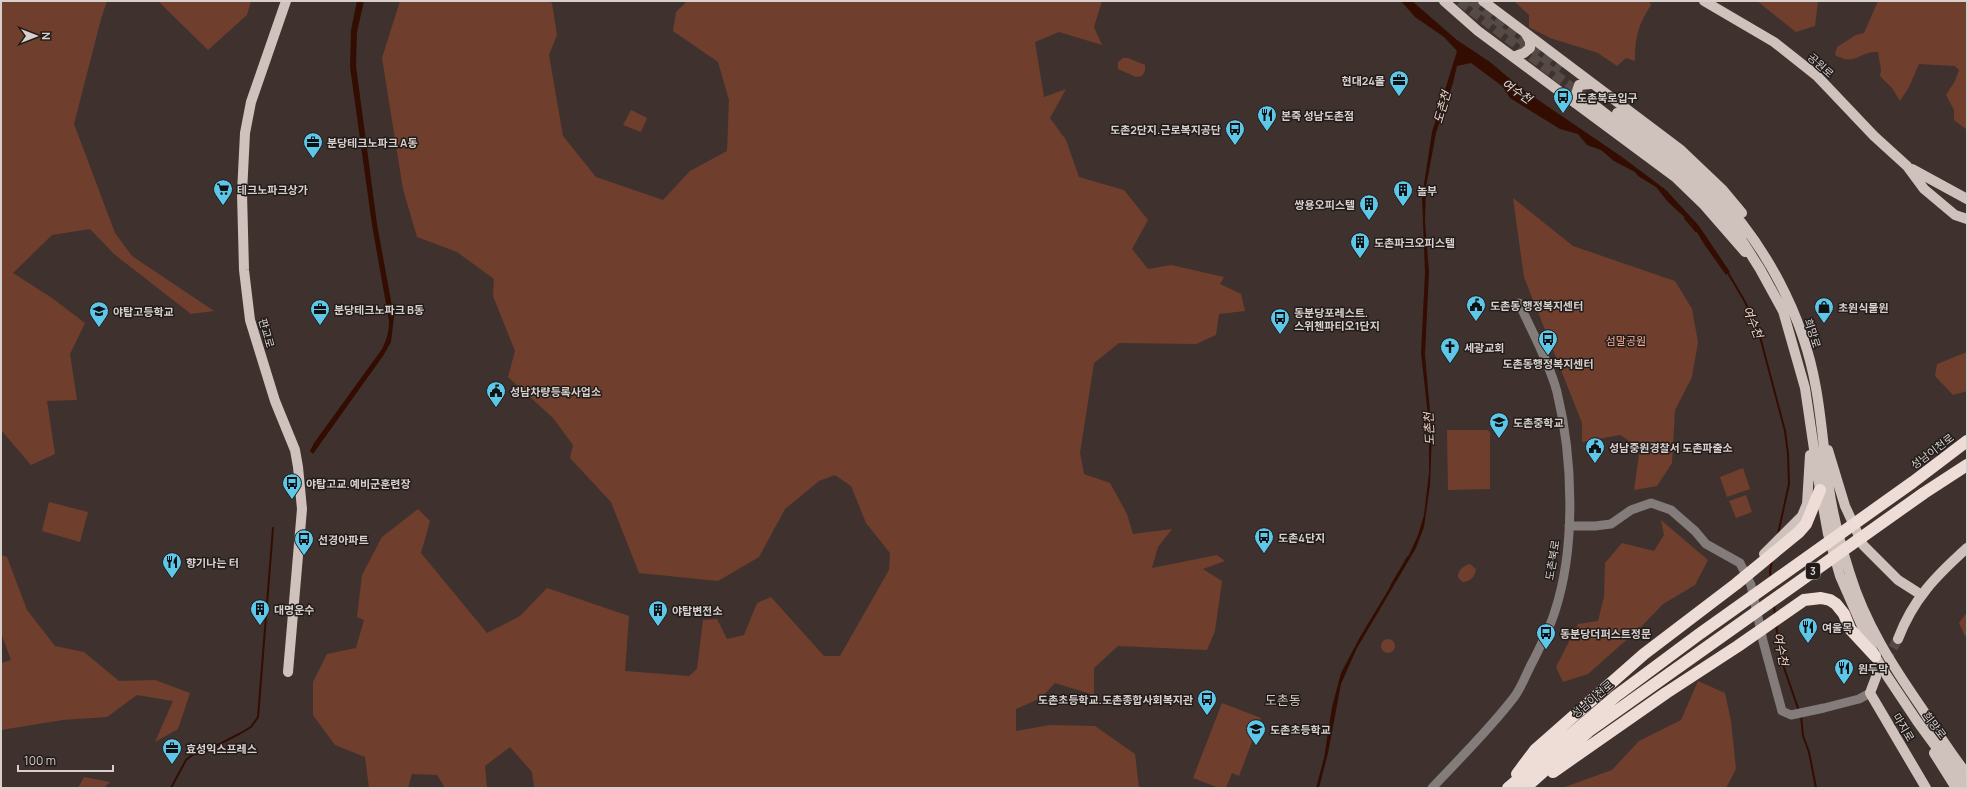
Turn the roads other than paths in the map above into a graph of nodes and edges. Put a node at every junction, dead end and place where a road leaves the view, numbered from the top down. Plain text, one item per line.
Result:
1 (286, 1) edge
2 (1444, 1) edge
3 (1483, 1) edge
4 (1704, 1) edge
5 (1526, 34) junction
6 (1513, 57) junction
7 (1591, 84) junction
8 (1577, 104) junction
9 (1907, 166) junction
10 (1967, 199) edge
11 (1967, 219) edge
12 (1770, 264) junction
13 (1760, 269) junction
14 (1519, 303) dead end
15 (1821, 434) junction
16 (1811, 435) junction
17 (1967, 441) edge
18 (1967, 459) edge
19 (1967, 465) edge
20 (1820, 490) junction
21 (1924, 493) junction
22 (1569, 526) junction
23 (1967, 548) edge
24 (1745, 570) junction
25 (1920, 594) junction
26 (1898, 639) tunnel mouth
27 (1879, 652) junction
28 (288, 672) dead end
29 (1876, 677) tunnel mouth
30 (1870, 693) junction
31 (1917, 721) junction
32 (1967, 774) edge
33 (1432, 788) edge
34 (1507, 788) edge
35 (1525, 788) edge
36 (1529, 788) edge
37 (1926, 788) edge
38 (1956, 788) edge
39 (1966, 788) edge

1 - 28 main road, 판교로
2 - 6 main road
3 - 5 main road
4 - 9 main road, 공원로
5 - 6 main road
5 - 7 main road
6 - 8 main road
7 - 8 main road
7 - 12 main road
8 - 13 main road
9 - 10 main road, 공원로
9 - 11 main road, 공원로
12 - 13 main road, 희망로
12 - 15 main road, 희망로
13 - 16 main road, 희망로
14 - 22 street, 도촌북로
15 - 25 main road
15 - 27 main road, 희망로
16 - 20 main road, 희망로
16 - 24 main road
17 - 34 highway, 성남이천로 / 3
18 - 21 highway, 3
19 - 21 highway
20 - 27 main road, 희망로
20 - 34 highway
21 - 35 highway, 성남이천로 / 3
22 - 24 street
22 - 33 street, 도촌북로
23 - 25 main road
24 - 30 street
25 - 26 main road
27 - 31 main road, 희망로
27 - 32 main road, 희망로
27 - 36 highway
29 - 30 main road
30 - 37 main road, 마지로
31 - 38 main road
31 - 39 main road, 희망로

